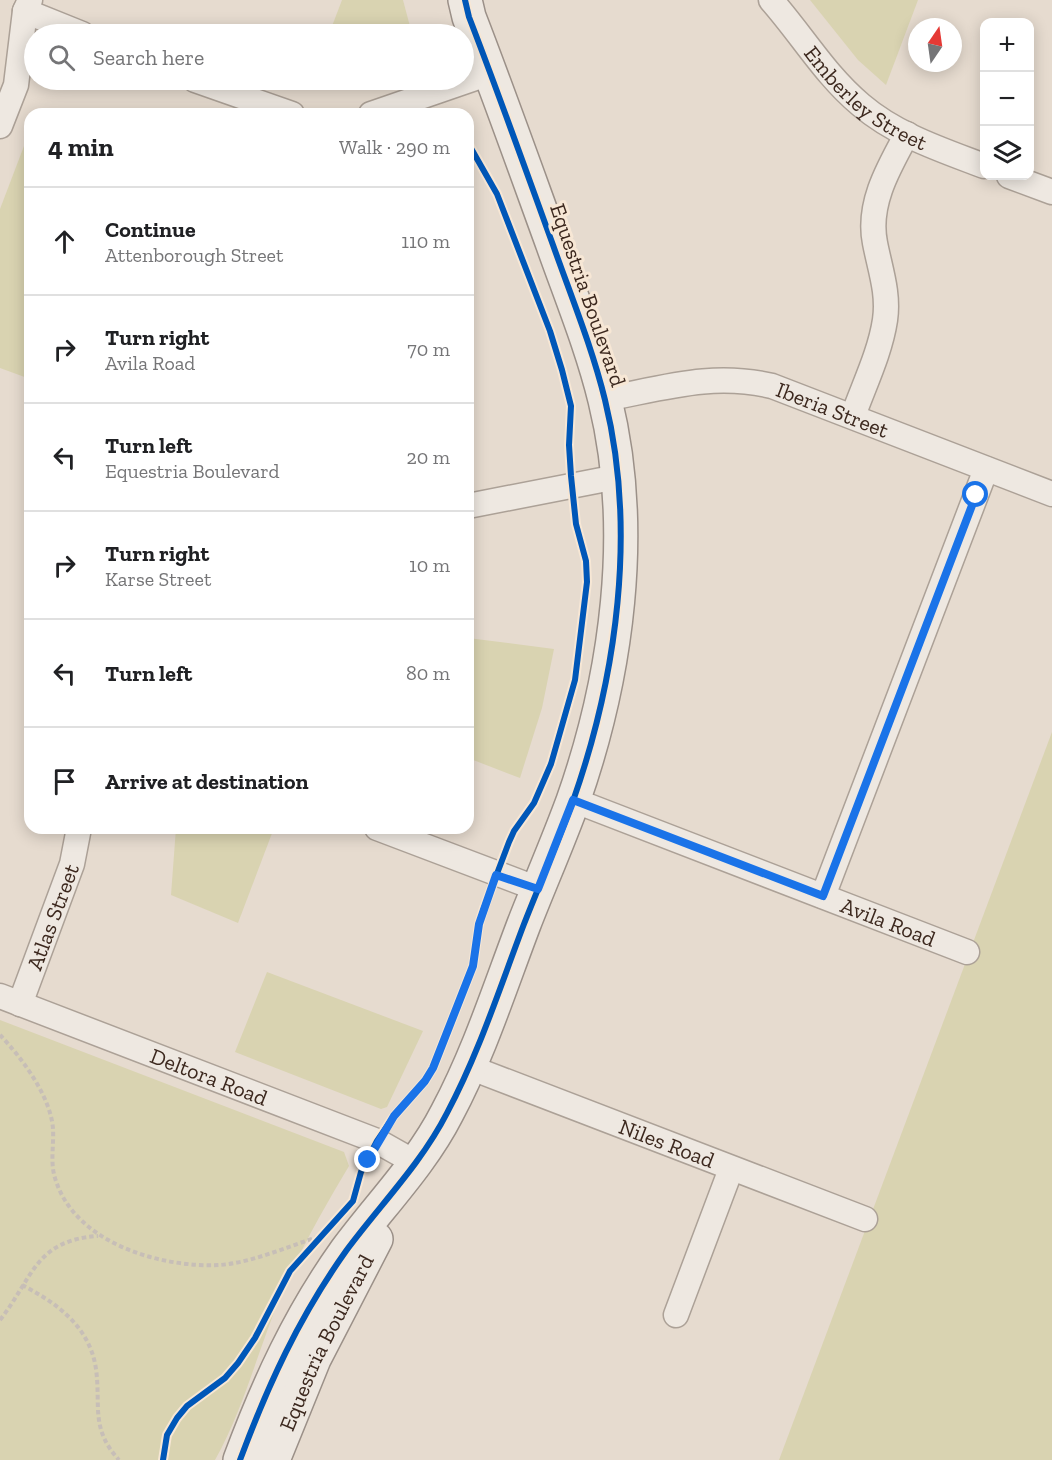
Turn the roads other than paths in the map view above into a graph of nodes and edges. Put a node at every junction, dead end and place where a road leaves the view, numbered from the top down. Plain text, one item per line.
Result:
1 (465, 0) edge
2 (771, 0) edge
3 (28, 6) edge
4 (25, 24) edge
5 (63, 24) edge
6 (472, 24) edge
7 (474, 30) edge
8 (24, 32) edge
9 (490, 73) junction
10 (474, 78) edge
11 (224, 90) edge
12 (440, 90) edge
13 (275, 108) edge
14 (388, 108) edge
15 (0, 126) edge
16 (907, 134) junction
17 (980, 164) edge
18 (1020, 180) edge
19 (1052, 192) edge
20 (605, 399) junction
21 (852, 416) junction
22 (986, 469) junction
23 (617, 477) junction
24 (1052, 494) edge
25 (474, 505) edge
26 (573, 800) junction
27 (78, 834) edge
28 (392, 834) edge
29 (538, 889) junction
30 (823, 896) junction
31 (967, 952) dead end
32 (10, 1000) edge
33 (469, 1067) junction
34 (416, 1163) junction
35 (731, 1168) junction
36 (865, 1219) dead end
37 (676, 1316) dead end
38 (240, 1460) edge
39 (273, 1460) edge

1 - 6 street, Equestria Boulevard
2 - 16 street, Emberley Street
3 - 4 street
3 - 5 street
7 - 9 street, Equestria Boulevard
8 - 15 street
9 - 10 street
9 - 20 street, Equestria Boulevard
11 - 13 street
12 - 14 street
16 - 17 street, Emberley Street
16 - 21 street
18 - 19 street
20 - 21 street, Iberia Street
20 - 23 street, Equestria Boulevard
21 - 22 street, Iberia Street
22 - 24 street, Iberia Street
22 - 30 street
23 - 25 street
23 - 26 street, Equestria Boulevard
26 - 29 street, Equestria Boulevard
26 - 30 street, Avila Road
27 - 32 street, Atlas Street
28 - 29 street
29 - 33 street, Equestria Boulevard
30 - 31 street, Avila Road
32 - 34 street, Deltora Road
33 - 34 street, Equestria Boulevard
33 - 35 street, Niles Road
34 - 38 street, Equestria Boulevard
34 - 39 street, Equestria Boulevard
35 - 36 street, Niles Road
35 - 37 street

